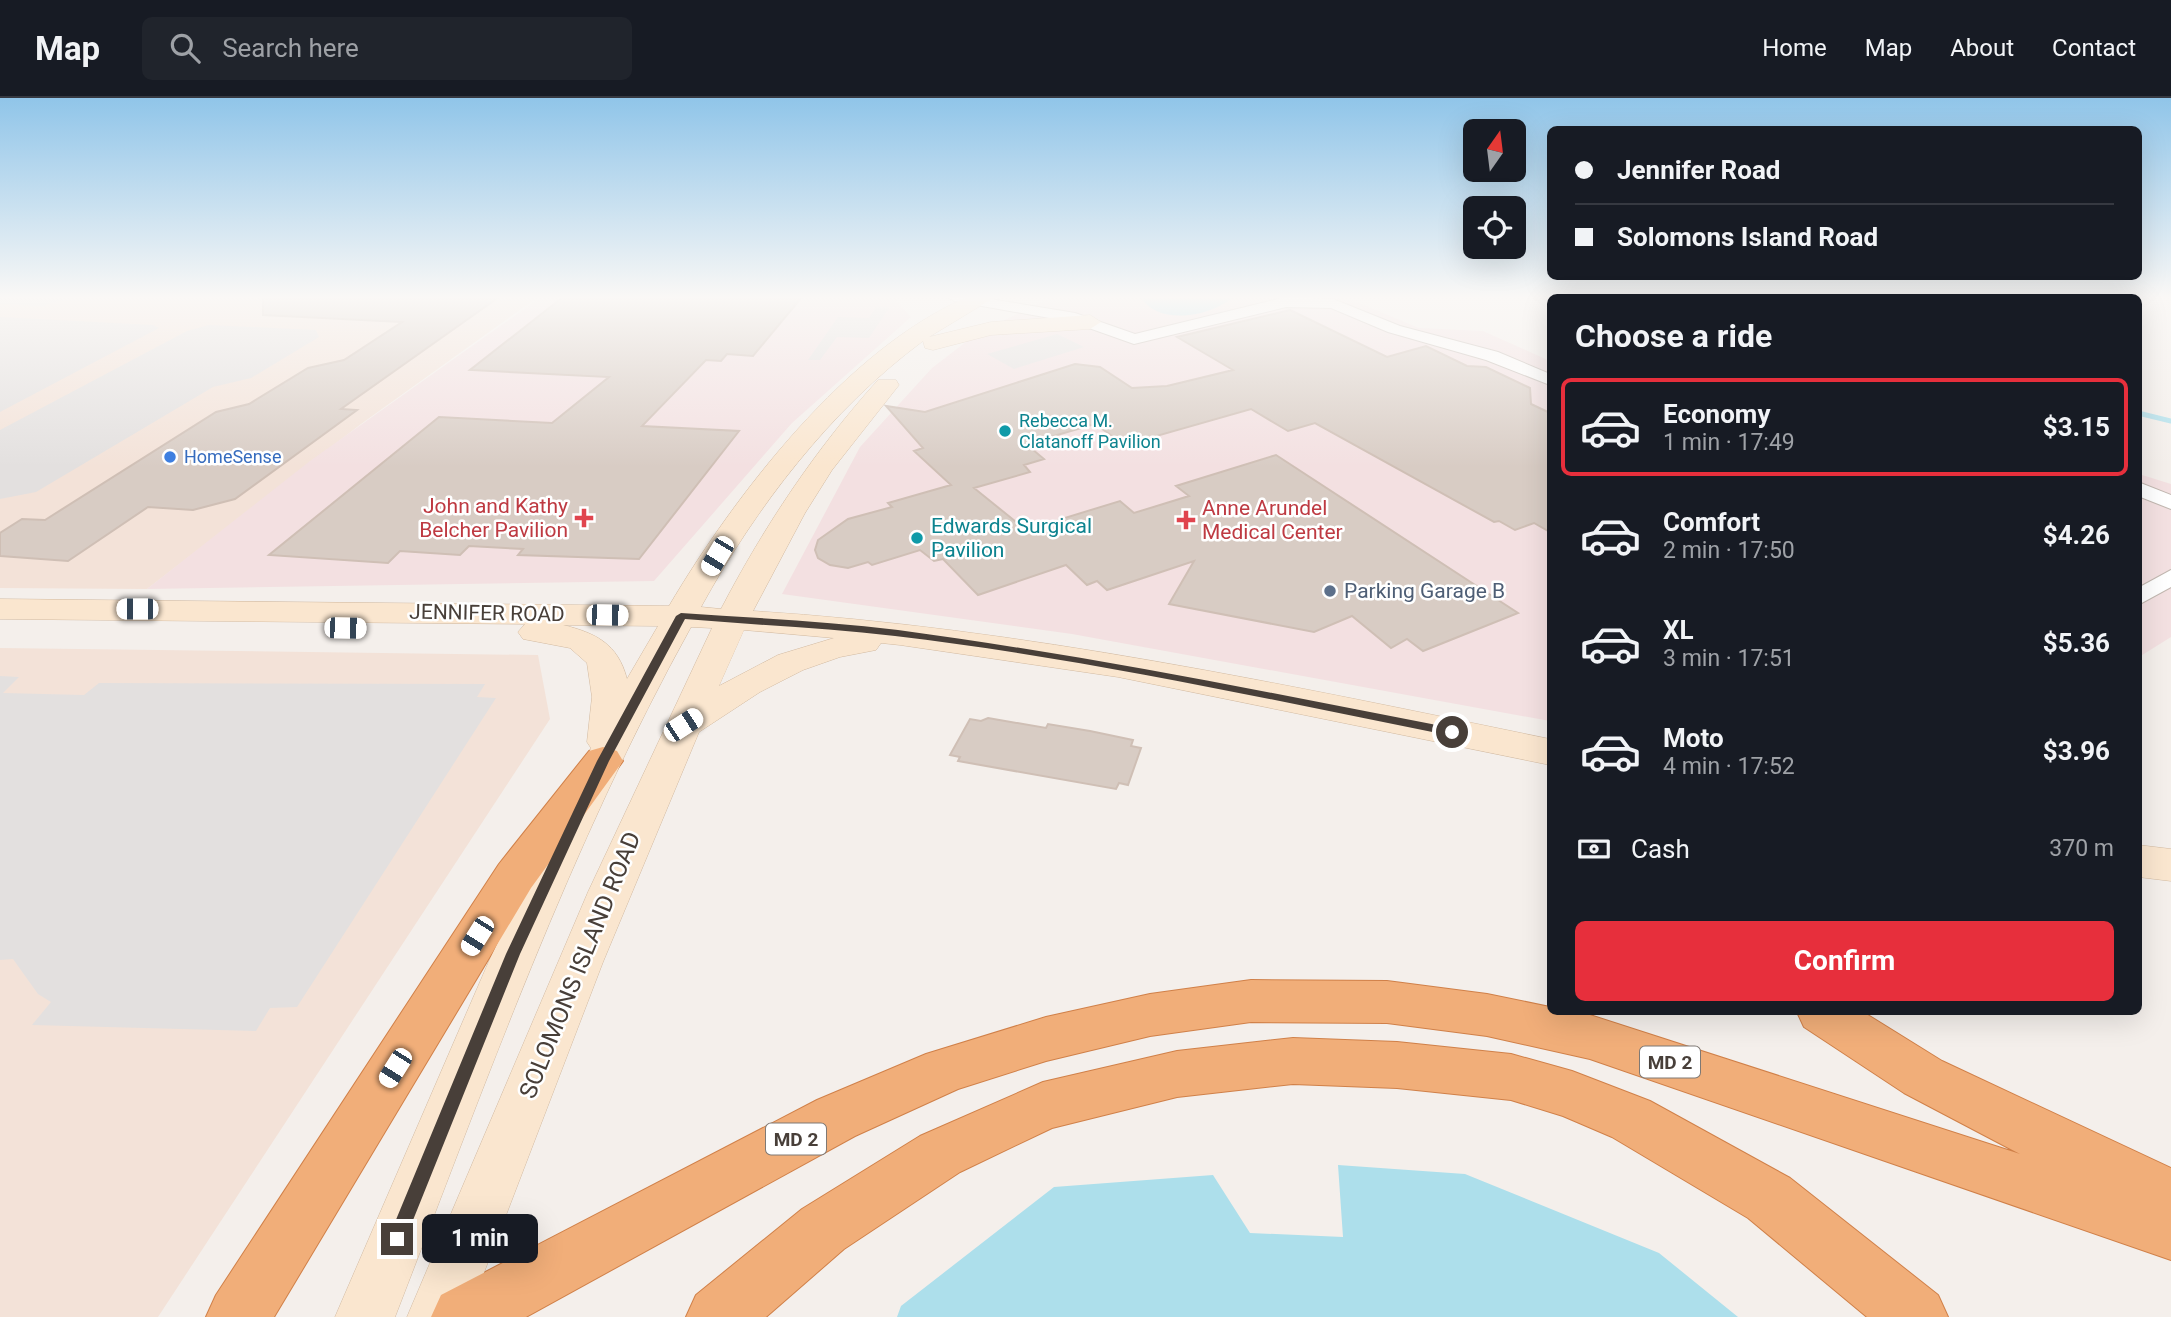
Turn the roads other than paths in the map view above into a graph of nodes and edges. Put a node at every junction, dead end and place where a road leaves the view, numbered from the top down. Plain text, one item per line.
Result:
1 (892, 354) edge
2 (922, 354) edge
3 (1484, 354) edge
4 (1547, 379) edge
5 (2142, 490) edge
6 (2171, 503) edge
7 (2171, 577) edge
8 (2142, 595) edge
9 (0, 609) edge
10 (165, 609) junction
11 (681, 616) junction
12 (733, 618) junction
13 (928, 637) junction
14 (683, 725) junction
15 (1547, 751) edge
16 (603, 761) junction
17 (2142, 861) edge
18 (2171, 865) edge
19 (1827, 1015) edge
20 (2171, 1196) edge
21 (2171, 1231) edge
22 (238, 1317) edge
23 (365, 1317) edge
24 (437, 1317) edge
25 (463, 1317) edge
26 (718, 1317) edge
27 (1916, 1317) edge

1 - 11 main road
2 - 12 main road, SOLOMONS ISLAND ROAD
3 - 4 street
5 - 6 street
7 - 8 street
9 - 10 main road, JENNIFER ROAD
10 - 11 main road, JENNIFER ROAD
10 - 16 main road
11 - 12 main road, JENNIFER ROAD
11 - 16 main road
12 - 13 main road, JENNIFER ROAD
12 - 14 main road, SOLOMONS ISLAND ROAD
13 - 14 main road
13 - 15 main road, JENNIFER ROAD
14 - 24 main road, SOLOMONS ISLAND ROAD
16 - 22 highway
16 - 23 main road
17 - 18 main road
19 - 20 highway
21 - 25 highway, MD 2
26 - 27 highway

